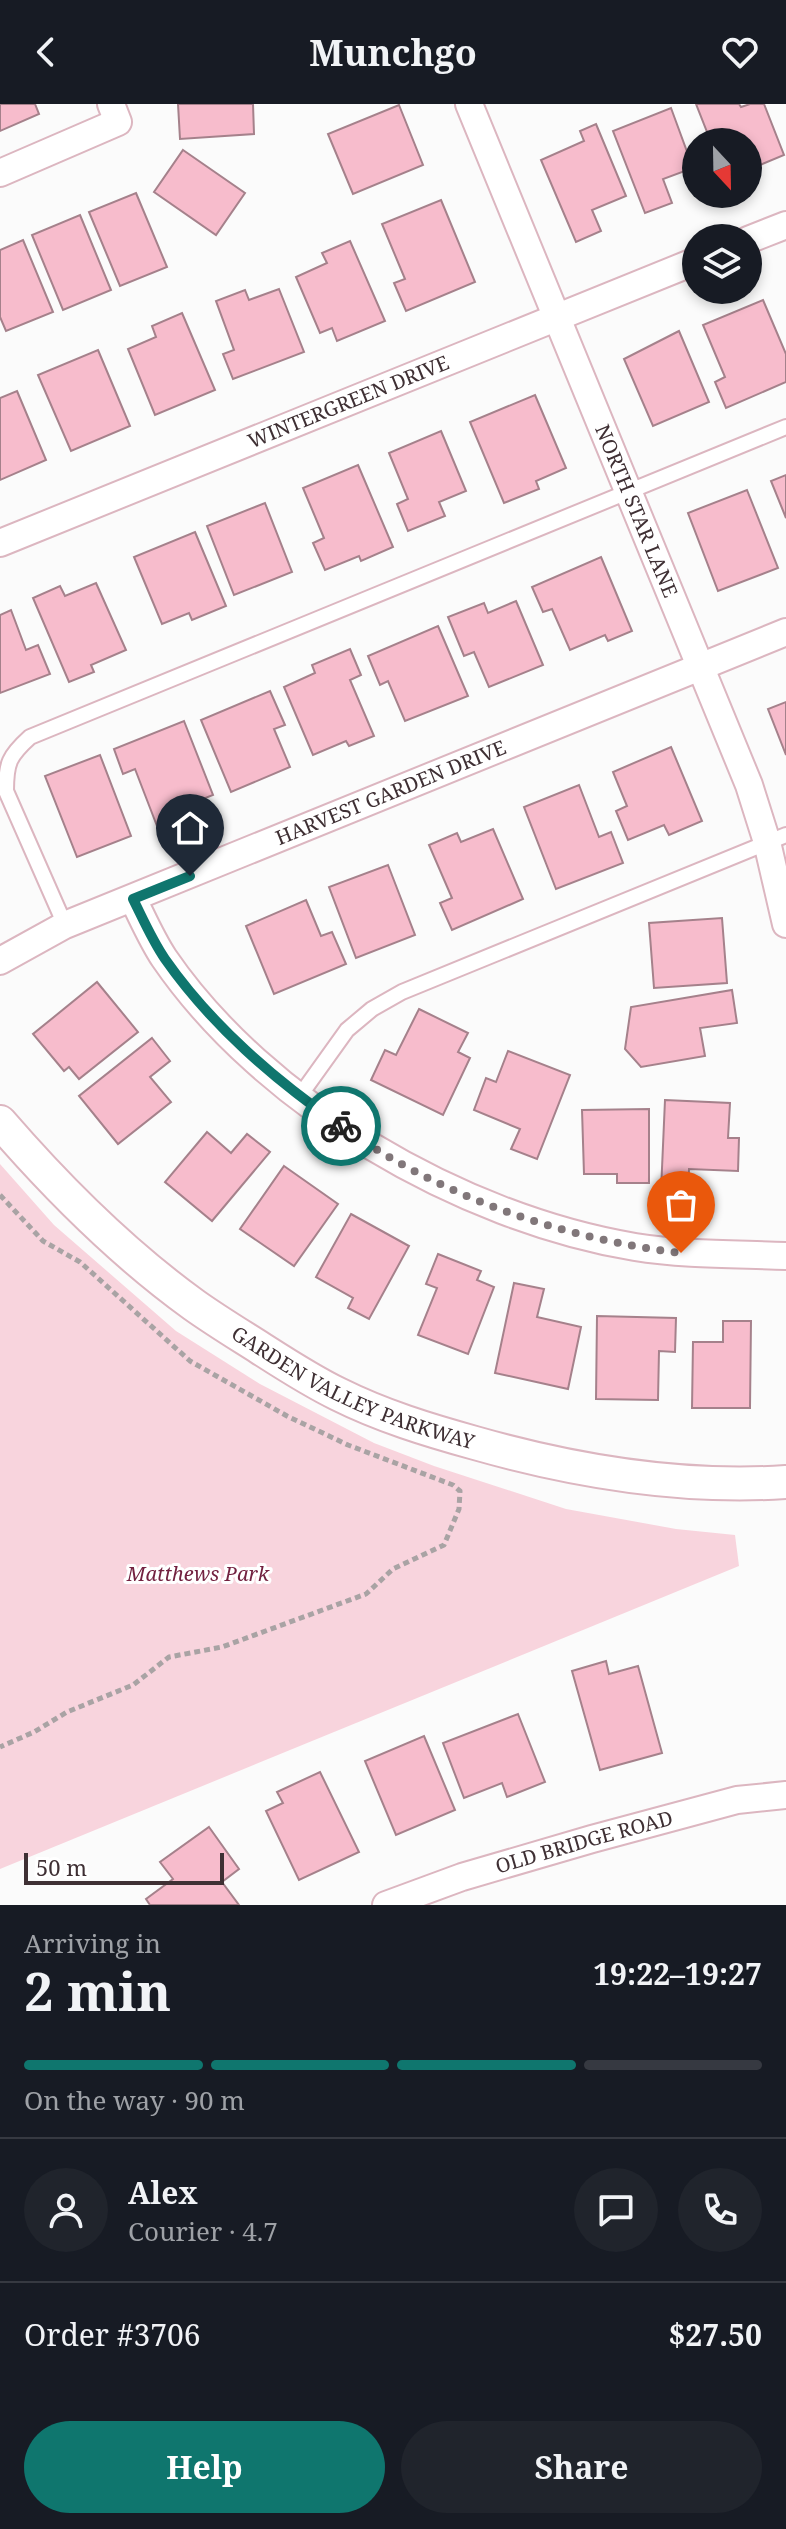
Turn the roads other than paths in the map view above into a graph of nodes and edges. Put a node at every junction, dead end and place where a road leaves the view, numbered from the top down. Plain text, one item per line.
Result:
1 (469, 104) edge
2 (114, 113) edge
3 (0, 173) edge
4 (786, 225) edge
5 (762, 234) edge
6 (682, 266) edge
7 (556, 316) junction
8 (786, 427) edge
9 (627, 492) junction
10 (0, 543) edge
11 (786, 632) edge
12 (700, 667) junction
13 (777, 839) edge
14 (133, 899) junction
15 (786, 924) edge
16 (65, 925) junction
17 (0, 961) edge
18 (299, 1097) junction
19 (0, 1122) edge
20 (786, 1256) edge
21 (786, 1482) edge
22 (786, 1795) edge
23 (386, 1905) edge

1 - 7 street, NORTH STAR LANE
2 - 3 street
4 - 5 street
6 - 7 street, WINTERGREEN DRIVE
7 - 9 street, NORTH STAR LANE
7 - 10 street, WINTERGREEN DRIVE
8 - 9 lane
9 - 12 street, NORTH STAR LANE
9 - 16 lane
11 - 12 street, HARVEST GARDEN DRIVE
12 - 13 street, NORTH STAR LANE
12 - 14 street, HARVEST GARDEN DRIVE
13 - 15 street, NORTH STAR LANE
13 - 18 lane
14 - 16 street, HARVEST GARDEN DRIVE
14 - 18 street
16 - 17 street, HARVEST GARDEN DRIVE
18 - 20 street
19 - 21 street, GARDEN VALLEY PARKWAY
22 - 23 street, OLD BRIDGE ROAD

